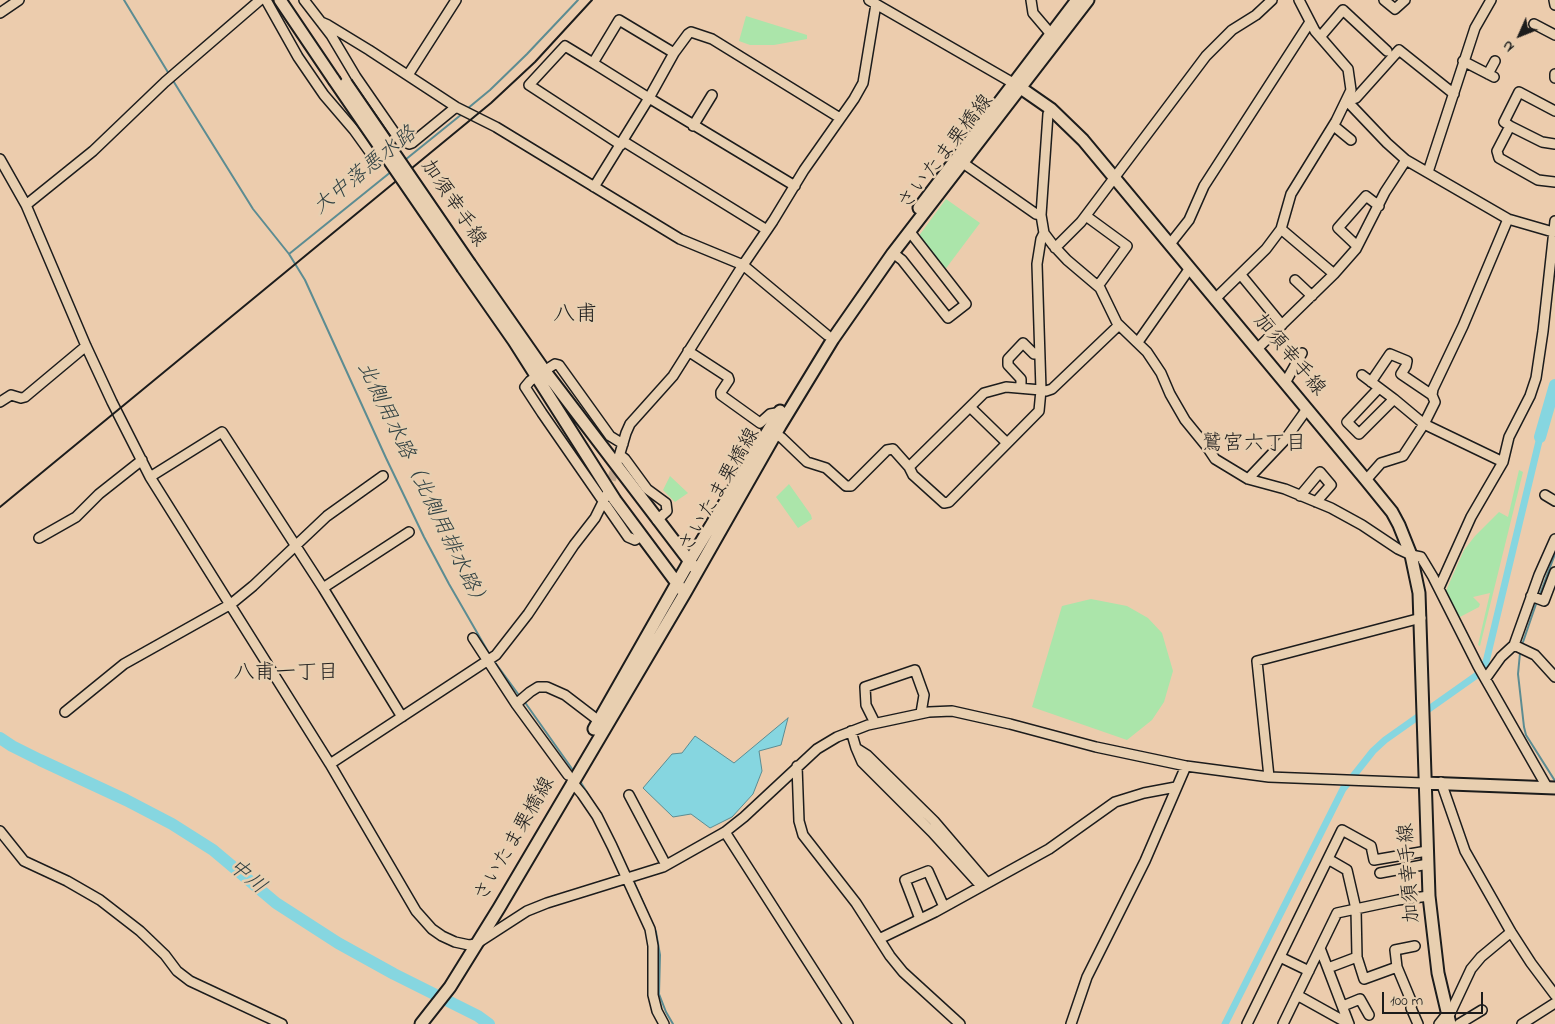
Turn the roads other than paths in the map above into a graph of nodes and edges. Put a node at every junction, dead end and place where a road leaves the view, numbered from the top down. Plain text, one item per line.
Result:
1 (18, 0) edge
2 (260, 0) edge
3 (266, 0) edge
4 (280, 0) edge
5 (289, 0) edge
6 (304, 0) edge
7 (456, 0) edge
8 (1031, 0) edge
9 (1076, 0) edge
10 (1088, 0) edge
11 (1272, 0) edge
12 (1299, 0) edge
13 (1384, 0) edge
14 (1405, 0) edge
15 (1491, 0) edge
16 (1554, 0) edge
17 (872, 2) edge
18 (1555, 5) edge
19 (0, 13) edge
20 (321, 22) junction
21 (1310, 22) junction
22 (1534, 24) dead end
23 (1050, 33) junction
24 (1555, 35) edge
25 (1320, 37) junction
26 (1387, 50) dead end
27 (674, 53) junction
28 (1463, 61) junction
29 (1495, 61) dead end
30 (593, 62) junction
31 (408, 75) junction
32 (338, 78) junction
33 (1017, 86) junction
34 (1454, 94) junction
35 (712, 95) dead end
36 (649, 98) junction
37 (1347, 101) junction
38 (456, 107) junction
39 (1051, 110) junction
40 (1555, 111) edge
41 (840, 118) junction
42 (693, 126) junction
43 (1334, 126) junction
44 (1510, 126) junction
45 (399, 139) junction
46 (1351, 140) dead end
47 (622, 143) junction
48 (1555, 144) edge
49 (406, 149) dead end
50 (0, 159) edge
51 (1406, 160) junction
52 (963, 163) junction
53 (1428, 172) junction
54 (1115, 178) junction
55 (1555, 182) edge
56 (796, 186) junction
57 (594, 187) junction
58 (26, 205) junction
59 (1379, 206) junction
60 (1041, 215) junction
61 (1086, 216) junction
62 (1508, 219) junction
63 (1555, 221) edge
64 (767, 230) junction
65 (1281, 230) junction
66 (910, 232) junction
67 (1553, 232) junction
68 (1044, 233) junction
69 (1170, 244) junction
70 (1357, 246) junction
71 (1055, 248) junction
72 (893, 254) junction
73 (742, 265) junction
74 (467, 266) junction
75 (1190, 268) junction
76 (1334, 274) junction
77 (1241, 275) junction
78 (1295, 280) dead end
79 (1098, 286) junction
80 (1312, 296) junction
81 (1215, 299) junction
82 (1119, 325) junction
83 (1282, 325) junction
84 (827, 335) junction
85 (1138, 342) junction
86 (86, 346) junction
87 (1257, 349) junction
88 (688, 351) junction
89 (1302, 353) dead end
90 (1039, 354) junction
91 (540, 374) junction
92 (1362, 376) dead end
93 (1285, 383) junction
94 (1375, 385) junction
95 (1020, 388) junction
96 (1040, 390) junction
97 (1432, 395) junction
98 (1394, 398) junction
99 (0, 402) edge
100 (970, 407) junction
101 (1307, 409) junction
102 (784, 412) junction
103 (1424, 424) junction
104 (776, 434) junction
105 (1007, 443) junction
106 (623, 444) junction
107 (142, 460) junction
108 (1503, 462) junction
109 (909, 467) junction
110 (383, 476) dead end
111 (150, 477) junction
112 (1248, 479) junction
113 (1366, 480) junction
114 (1545, 495) dead end
115 (1300, 496) junction
116 (606, 498) junction
117 (1316, 502) junction
118 (1555, 502) edge
119 (657, 520) junction
120 (409, 532) dead end
121 (641, 536) junction
122 (39, 538) dead end
123 (1555, 539) edge
124 (295, 546) junction
125 (1411, 555) junction
126 (693, 566) junction
127 (1555, 572) edge
128 (323, 588) junction
129 (1439, 588) junction
130 (681, 589) junction
131 (1551, 595) edge
132 (1531, 596) junction
133 (231, 604) junction
134 (1420, 618) junction
135 (473, 638) dead end
136 (1514, 645) junction
137 (492, 658) junction
138 (1482, 673) junction
139 (1555, 677) edge
140 (516, 704) junction
141 (65, 712) dead end
142 (921, 713) junction
143 (402, 717) junction
144 (599, 721) junction
145 (875, 723) junction
146 (851, 731) junction
147 (330, 764) junction
148 (797, 766) junction
149 (1186, 766) junction
150 (573, 774) junction
151 (1269, 777) junction
152 (1441, 782) junction
153 (1424, 783) junction
154 (1176, 787) junction
155 (1553, 788) edge
156 (629, 795) dead end
157 (0, 831) edge
158 (725, 832) junction
159 (1428, 851) junction
160 (1328, 859) junction
161 (1428, 864) junction
162 (666, 865) junction
163 (1380, 873) dead end
164 (630, 876) junction
165 (984, 885) junction
166 (1429, 896) junction
167 (944, 907) junction
168 (1356, 909) junction
169 (920, 919) junction
170 (1511, 932) junction
171 (879, 939) junction
172 (473, 944) junction
173 (1415, 946) dead end
174 (1320, 948) junction
175 (1280, 957) junction
176 (1357, 957) junction
177 (1328, 968) junction
178 (1397, 968) junction
179 (1309, 971) junction
180 (1297, 995) junction
181 (1555, 995) edge
182 (1555, 1003) edge
183 (1343, 1006) junction
184 (1482, 1010) dead end
185 (1369, 1015) dead end
186 (424, 1017) edge
187 (1446, 1020) edge
188 (1072, 1023) edge
189 (1284, 1023) edge
190 (282, 1024) edge
191 (412, 1024) edge
192 (664, 1024) edge
193 (848, 1024) edge
194 (960, 1024) edge
195 (1246, 1024) edge
196 (1349, 1024) edge
197 (1418, 1024) edge
198 (1459, 1024) edge
199 (1522, 1024) edge

1 - 19 street
2 - 58 street
3 - 45 street
4 - 32 main road, 加須幸手線
5 - 32 main road, 加須幸手線
6 - 20 street
7 - 31 street
8 - 23 street
9 - 23 main road, さいたま栗橋線
10 - 33 main road, さいたま栗橋線
11 - 54 street
12 - 21 street
13 - 14 street
15 - 28 street
16 - 18 street
17 - 33 street
17 - 41 street
20 - 31 street
20 - 45 street
21 - 25 street
21 - 69 street
22 - 24 street
23 - 33 main road, さいたま栗橋線
25 - 26 street
25 - 37 street
27 - 30 street
27 - 36 street
27 - 41 street
28 - 29 street
28 - 34 street
30 - 36 street
30 - 47 street
31 - 38 street
32 - 74 main road, 加須幸手線, bridge
33 - 39 main road, 加須幸手線
33 - 52 main road, さいたま栗橋線
33 - 84 main road, さいたま栗橋線
34 - 37 street
34 - 53 street
35 - 42 street
36 - 42 street
36 - 47 street
37 - 43 street
37 - 51 street
38 - 45 street
38 - 57 street
39 - 54 main road, 加須幸手線
39 - 60 street
40 - 44 street
41 - 56 street
42 - 56 street
43 - 46 street
43 - 65 street
44 - 48 street
44 - 55 street
45 - 49 street
47 - 57 street
47 - 64 street
50 - 58 street
51 - 53 street
51 - 59 street
52 - 60 street
52 - 66 main road, さいたま栗橋線
53 - 62 street
54 - 61 street
54 - 69 main road, 加須幸手線
56 - 64 street
57 - 73 street
58 - 86 street
59 - 70 street
59 - 70 street
60 - 68 street
61 - 71 street
61 - 79 street
62 - 67 street
62 - 97 street
63 - 67 street
64 - 73 street
65 - 76 street
65 - 77 street
66 - 72 main road, さいたま栗橋線
66 - 72 street
67 - 108 street
68 - 71 street
68 - 90 street
69 - 75 main road, 加須幸手線
70 - 76 street
71 - 79 street
72 - 102 main road, さいたま栗橋線
73 - 84 street
73 - 88 street
74 - 91 main road, 加須幸手線
74 - 91 main road, 加須幸手線
75 - 81 main road, 加須幸手線
75 - 85 street
76 - 80 street
77 - 81 street
77 - 83 street
78 - 80 street
79 - 82 street
80 - 83 street
81 - 87 main road, 加須幸手線
82 - 85 street
82 - 96 street
83 - 87 street
84 - 102 main road, さいたま栗橋線
85 - 112 street
86 - 99 street
86 - 107 street
87 - 93 main road, 加須幸手線
88 - 102 street
88 - 106 street
89 - 93 street
90 - 95 street
90 - 96 street
91 - 106 street
91 - 116 street
91 - 119 main road
91 - 121 main road
92 - 94 street
93 - 101 main road, 加須幸手線
94 - 97 street
94 - 98 street
94 - 98 street
95 - 96 street
95 - 100 street
96 - 105 street
97 - 103 street
98 - 103 street
100 - 105 street
100 - 109 street
101 - 112 street
101 - 113 main road, 加須幸手線
102 - 104 main road, さいたま栗橋線
102 - 126 main road, さいたま栗橋線
103 - 108 street
103 - 113 street
104 - 109 street
104 - 126 main road, さいたま栗橋線
105 - 109 street
106 - 119 street
107 - 111 street
107 - 122 street
108 - 129 street
110 - 124 street
111 - 124 street
111 - 133 street
112 - 115 street
113 - 125 main road, 加須幸手線
114 - 118 street
115 - 117 street
115 - 117 street
116 - 121 street
116 - 137 street
117 - 125 street
119 - 126 main road
120 - 128 street
121 - 130 main road
123 - 132 street
124 - 128 street
124 - 133 street
125 - 129 street
125 - 134 main road, 加須幸手線
126 - 130 main road, さいたま栗橋線
127 - 131 street
128 - 143 street
129 - 138 street
130 - 144 main road, さいたま栗橋線
130 - 150 main road, さいたま栗橋線
131 - 132 street
132 - 136 street
133 - 141 street
133 - 147 street
134 - 151 street
134 - 153 main road, 加須幸手線
135 - 137 street
136 - 138 street
136 - 139 street
137 - 140 street
137 - 143 street
138 - 155 street
140 - 144 street
140 - 150 street
142 - 145 street
142 - 145 street
142 - 149 street
143 - 147 street
144 - 150 main road, さいたま栗橋線
145 - 146 street
146 - 148 street
146 - 165 street
147 - 172 street
148 - 158 street
148 - 171 street
149 - 151 street
149 - 154 street
150 - 164 street
150 - 172 main road, さいたま栗橋線
151 - 153 street
152 - 153 main road
152 - 155 main road
152 - 170 street
153 - 159 main road, 加須幸手線
154 - 165 street
154 - 188 street
156 - 162 street
157 - 190 street
158 - 162 street
158 - 193 street
159 - 160 street
159 - 161 main road, 加須幸手線
160 - 168 street
160 - 175 street
161 - 163 street
161 - 166 main road, 加須幸手線
162 - 164 street
164 - 172 street
164 - 192 street
165 - 167 street
166 - 168 street
166 - 187 main road, 加須幸手線
167 - 169 street
167 - 169 street
168 - 174 street
168 - 176 street
169 - 171 street
170 - 181 street
170 - 187 street
171 - 194 street
172 - 186 main road, さいたま栗橋線
173 - 178 street
174 - 177 street
174 - 179 street
175 - 179 street
175 - 195 street
176 - 177 street
176 - 178 street
177 - 183 street
178 - 197 street
179 - 180 street
180 - 189 street
180 - 196 street
182 - 199 street
183 - 185 street
183 - 196 street
184 - 198 street
186 - 191 main road, さいたま栗橋線

